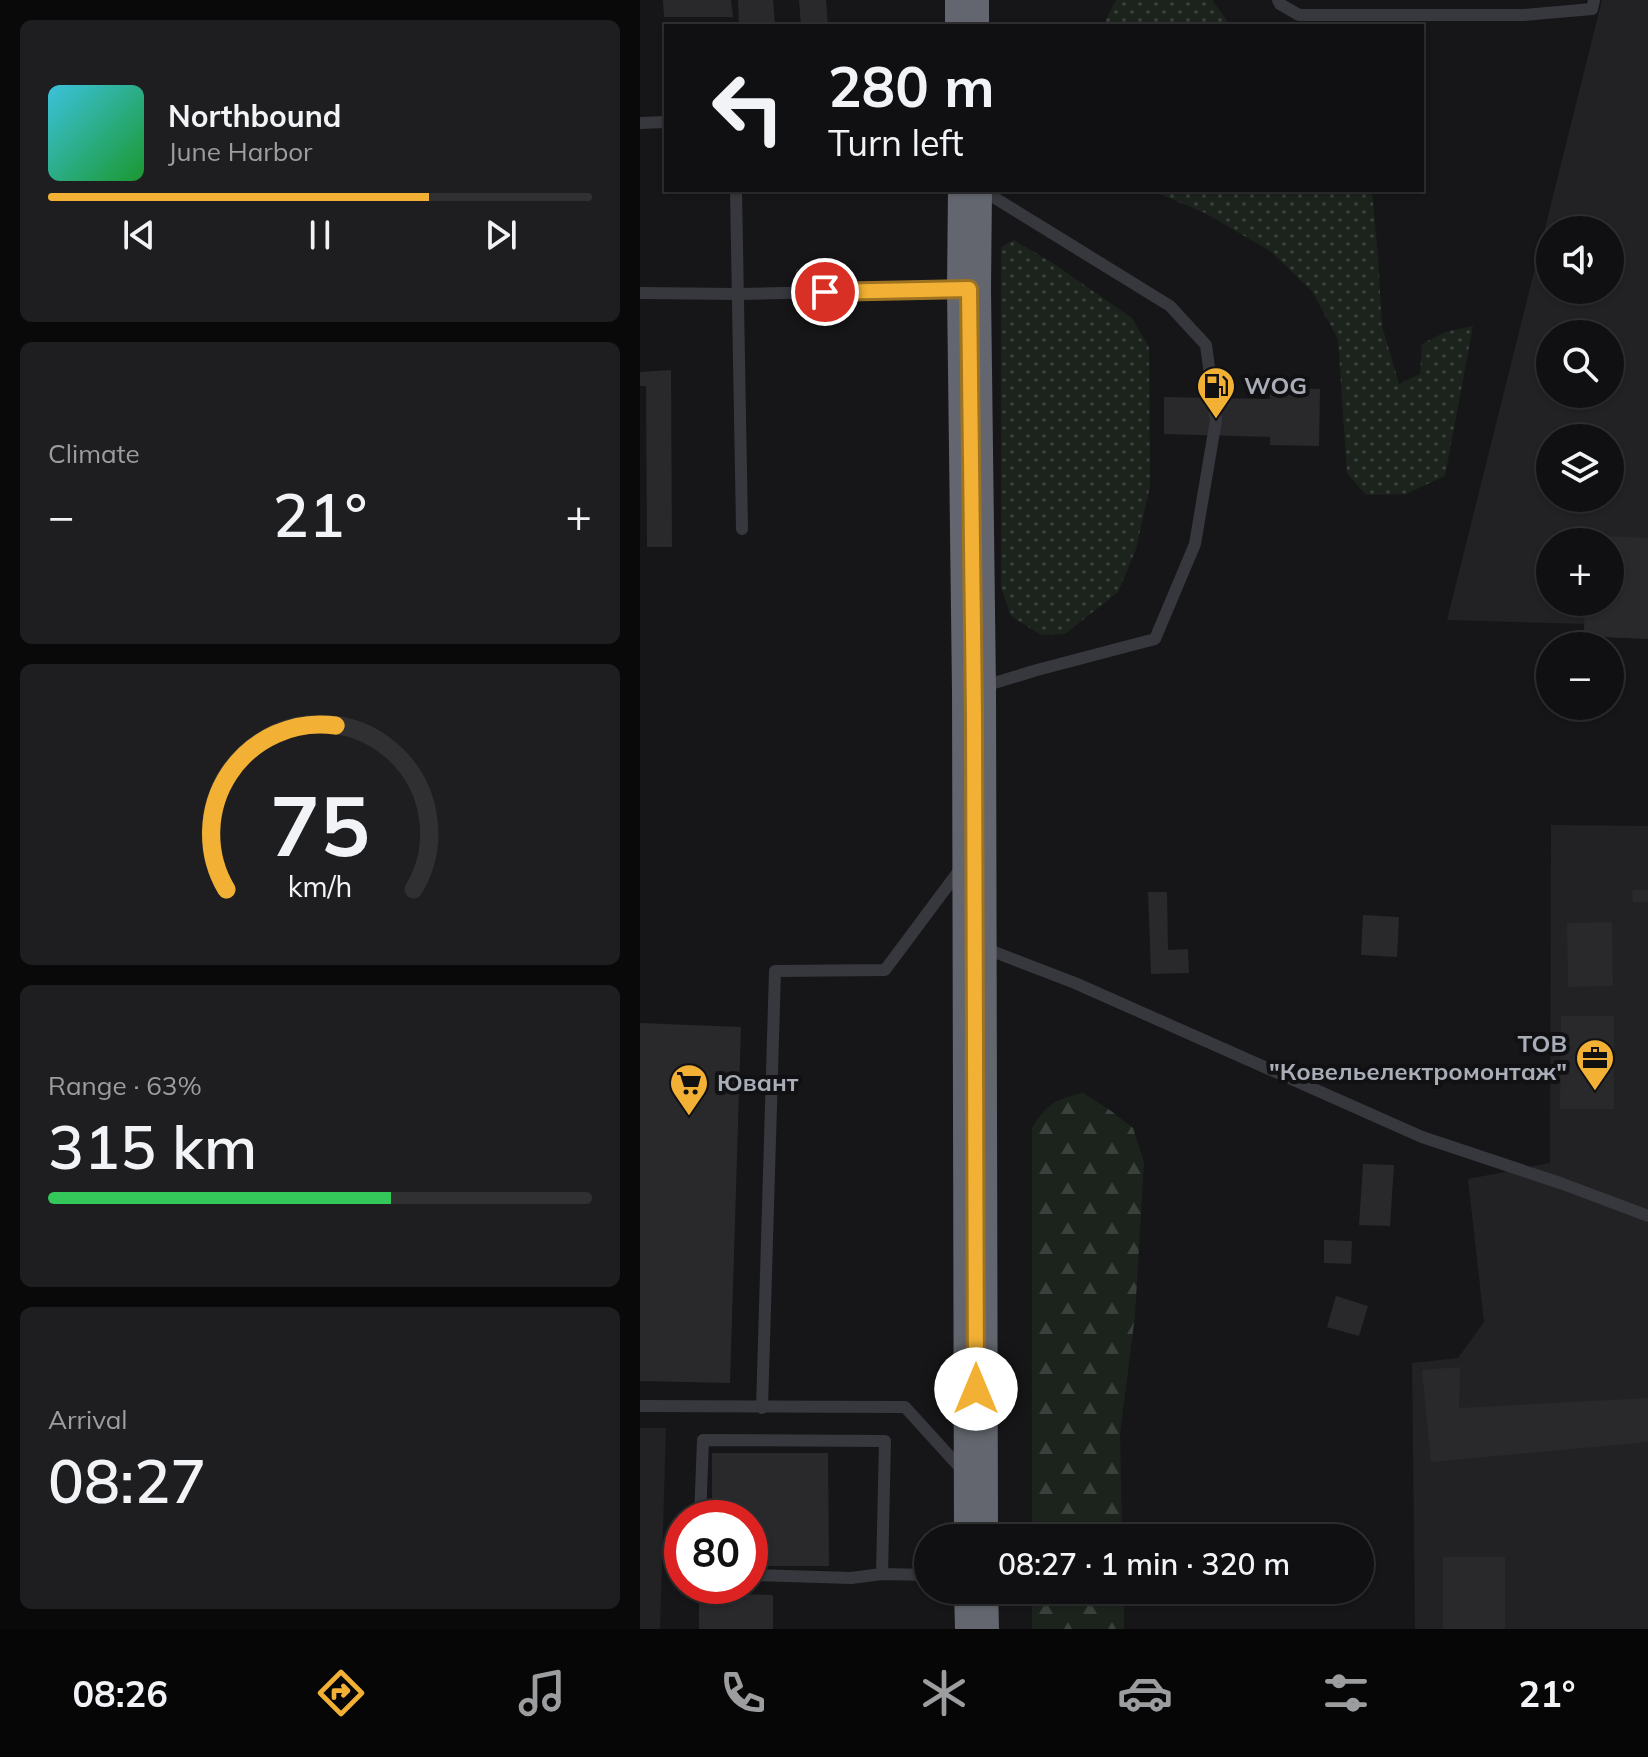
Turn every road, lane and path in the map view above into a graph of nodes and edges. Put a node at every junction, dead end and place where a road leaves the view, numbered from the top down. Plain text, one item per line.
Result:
1 (967, 0) edge
2 (1278, 0) edge
3 (1594, 0) edge
4 (967, 24) edge
5 (664, 122) edge
6 (640, 123) edge
7 (736, 192) edge
8 (970, 192) edge
9 (985, 192) edge
10 (969, 289) junction
11 (640, 293) edge
12 (738, 294) junction
13 (742, 529) dead end
14 (974, 690) junction
15 (975, 850) junction
16 (974, 944) junction
17 (1648, 1216) edge
18 (640, 1406) edge
19 (762, 1408) junction
20 (976, 1484) junction
21 (701, 1500) edge
22 (976, 1524) edge
23 (882, 1574) junction
24 (914, 1575) edge
25 (768, 1576) edge
26 (976, 1604) edge
27 (977, 1629) edge

1 - 4 highway
2 - 3 lane
5 - 6 lane
7 - 12 lane
8 - 10 highway
9 - 14 lane
10 - 12 lane
10 - 14 highway
11 - 12 lane
12 - 13 lane
14 - 15 highway
15 - 16 highway
15 - 19 lane
16 - 17 lane
16 - 20 highway
18 - 19 lane
19 - 20 lane
20 - 22 highway
21 - 23 lane
23 - 24 lane
23 - 25 lane
26 - 27 highway

